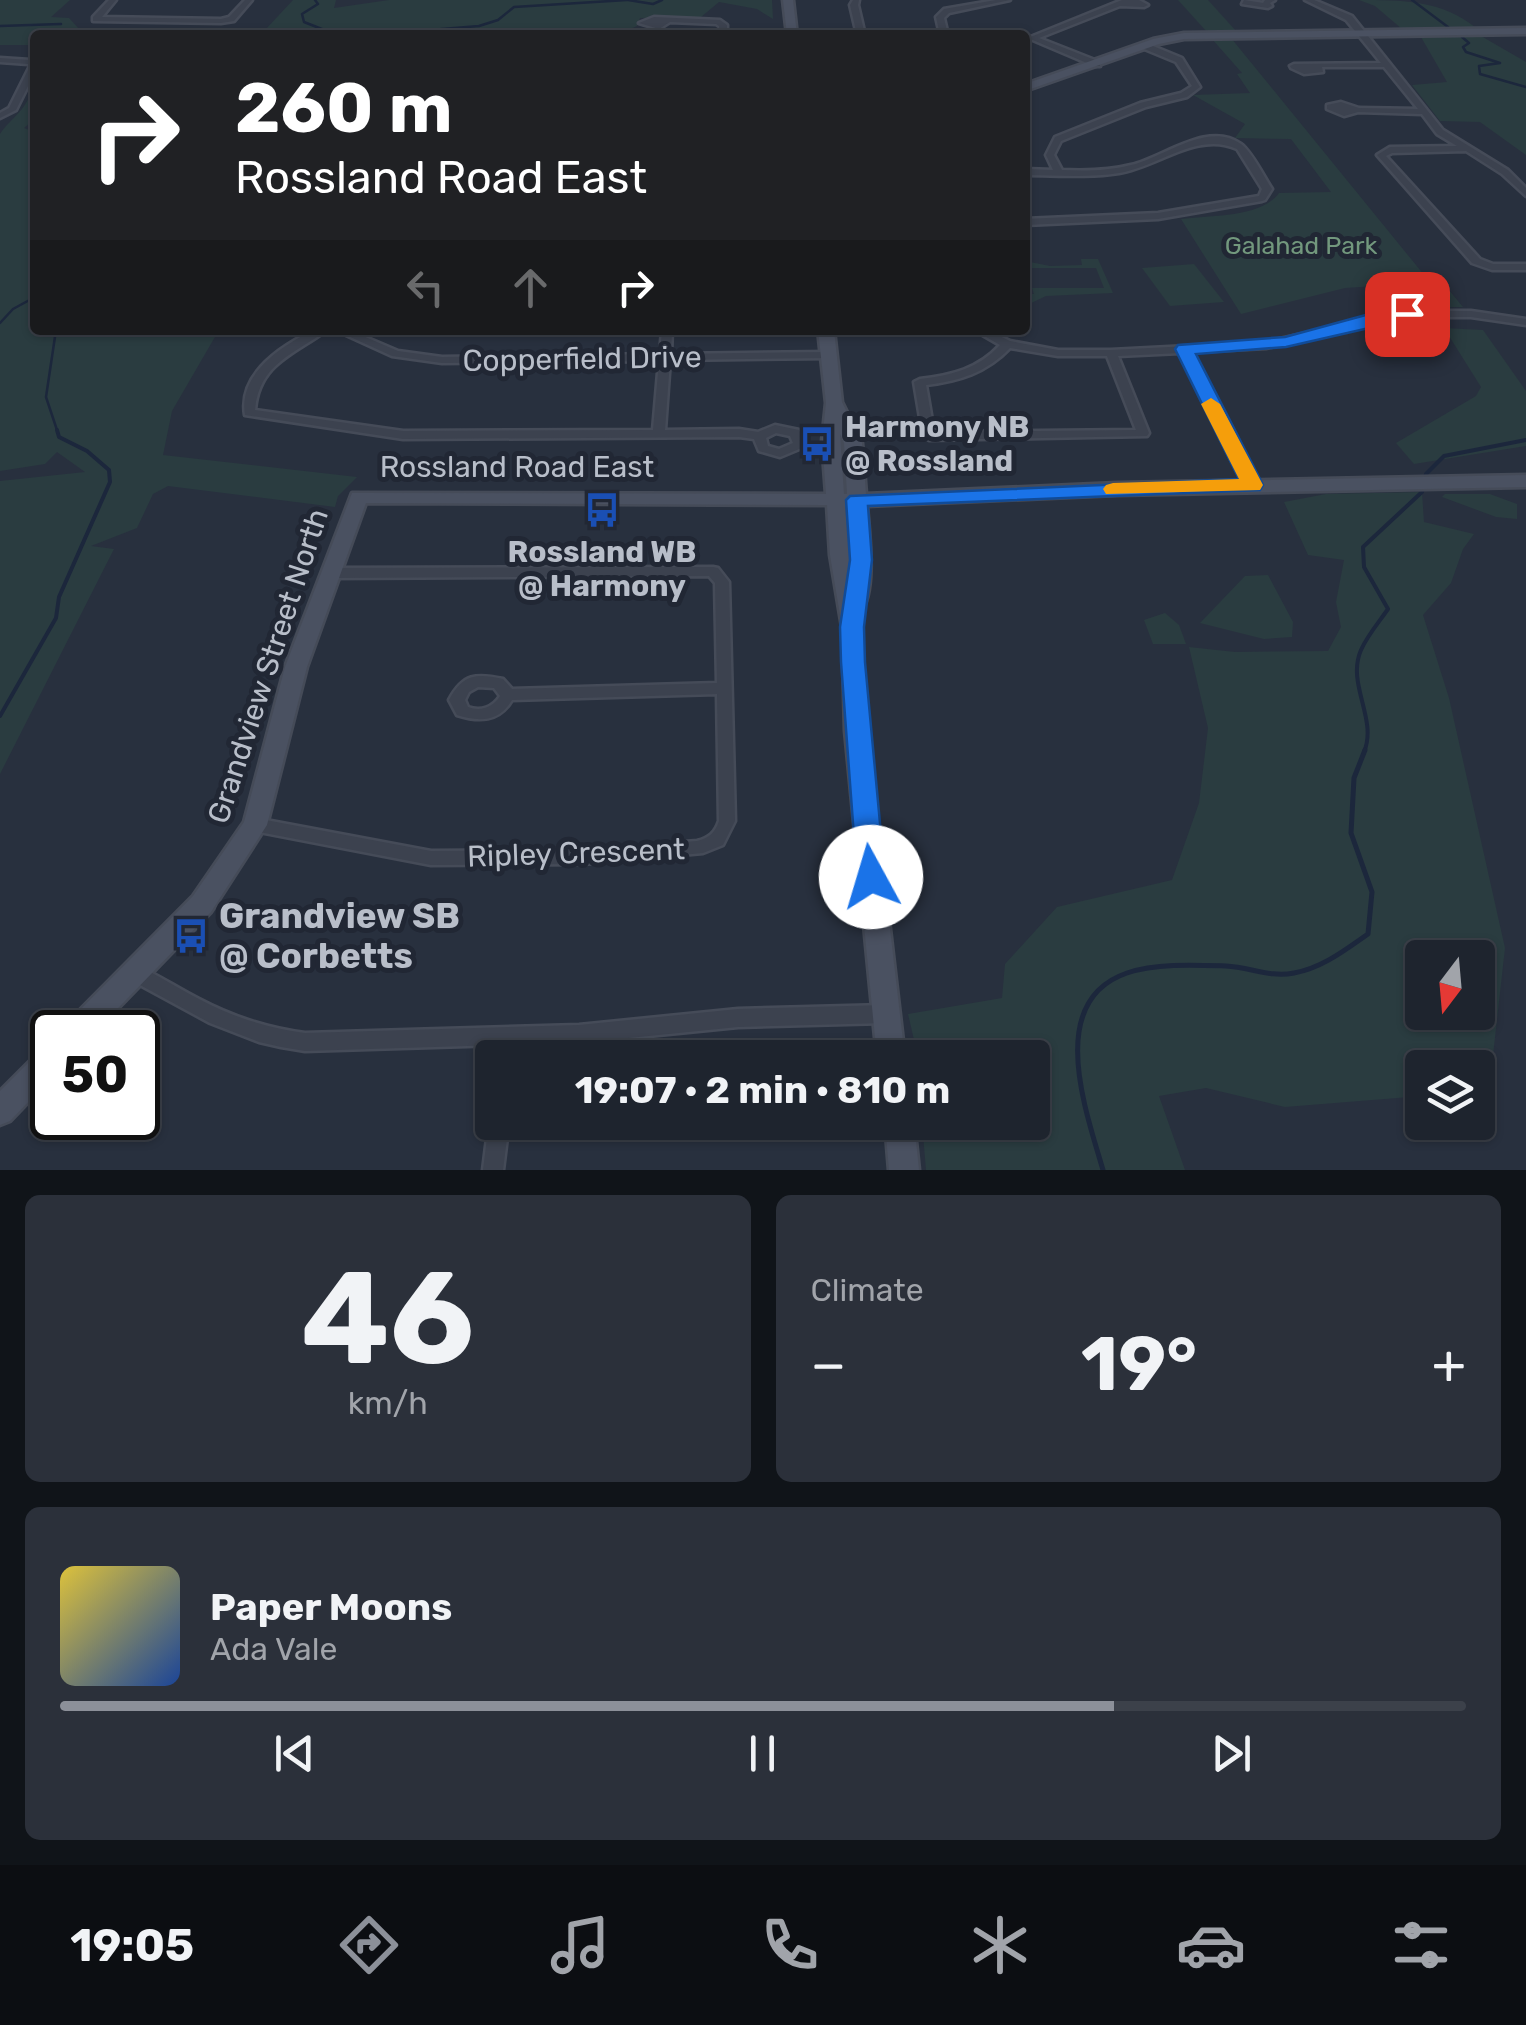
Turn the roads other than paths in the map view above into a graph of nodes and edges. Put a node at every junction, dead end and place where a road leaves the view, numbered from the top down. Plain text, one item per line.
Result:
1 (114, 0) edge
2 (249, 0) edge
3 (788, 0) edge
4 (856, 0) edge
5 (1007, 0) edge
6 (1249, 0) edge
7 (1308, 0) edge
8 (1265, 1) edge
9 (1128, 2) edge
10 (667, 21) dead end
11 (723, 30) edge
12 (791, 30) edge
13 (860, 30) edge
14 (943, 30) edge
15 (1526, 32) edge
16 (1363, 33) junction
17 (1145, 46) junction
18 (0, 60) edge
19 (30, 62) edge
20 (1096, 64) junction
21 (1386, 64) junction
22 (1317, 66) dead end
23 (30, 74) edge
24 (1030, 83) edge
25 (1358, 110) dead end
26 (1424, 112) junction
27 (0, 116) edge
28 (1465, 149) junction
29 (1030, 172) edge
30 (1058, 172) junction
31 (1526, 194) edge
32 (1030, 222) edge
33 (1526, 267) edge
34 (1526, 322) edge
35 (312, 335) edge
36 (352, 335) edge
37 (667, 335) edge
38 (827, 335) edge
39 (989, 335) edge
40 (1007, 344) junction
41 (1184, 349) junction
42 (1111, 353) junction
43 (829, 355) junction
44 (666, 358) junction
45 (659, 434) junction
46 (759, 436) dead end
47 (1526, 481) edge
48 (1252, 485) junction
49 (846, 495) junction
50 (359, 497) joint
51 (329, 573) junction
52 (725, 688) junction
53 (508, 695) dead end
54 (255, 825) junction
55 (135, 974) junction
56 (99, 1010) edge
57 (886, 1014) junction
58 (546, 1040) edge
59 (889, 1040) edge
60 (475, 1046) edge
61 (30, 1080) edge
62 (0, 1111) edge
63 (497, 1140) edge
64 (901, 1140) edge
65 (493, 1170) edge
66 (904, 1170) edge

1 - 2 street
3 - 12 street
4 - 13 street
5 - 14 street
6 - 8 street
7 - 16 street
9 - 20 street
10 - 11 street
15 - 16 street
16 - 17 street
16 - 21 street
17 - 20 street
17 - 30 street
18 - 19 street
20 - 24 street
21 - 22 street
21 - 26 street
23 - 27 street
25 - 26 street
26 - 28 street
28 - 31 street
28 - 33 street
29 - 30 street
30 - 32 street
34 - 41 street
35 - 45 street
36 - 44 street, Copperfield Drive
37 - 44 street
38 - 43 street
39 - 40 street
40 - 42 street
40 - 42 street
41 - 42 street
41 - 48 street
43 - 44 street, Copperfield Drive
43 - 49 street
44 - 45 street
45 - 46 street
47 - 48 street, Rossland Road East
48 - 49 street, Rossland Road East
49 - 50 street, Rossland Road East
49 - 57 street
50 - 51 street, Grandview Street North
51 - 52 street, Ripley Crescent
51 - 54 street, Grandview Street North
52 - 53 street
52 - 54 street, Ripley Crescent
54 - 55 street, Grandview Street North
55 - 56 street, Grandview Street North
55 - 60 street
57 - 58 street
57 - 59 street
61 - 62 street
63 - 65 street
64 - 66 street

